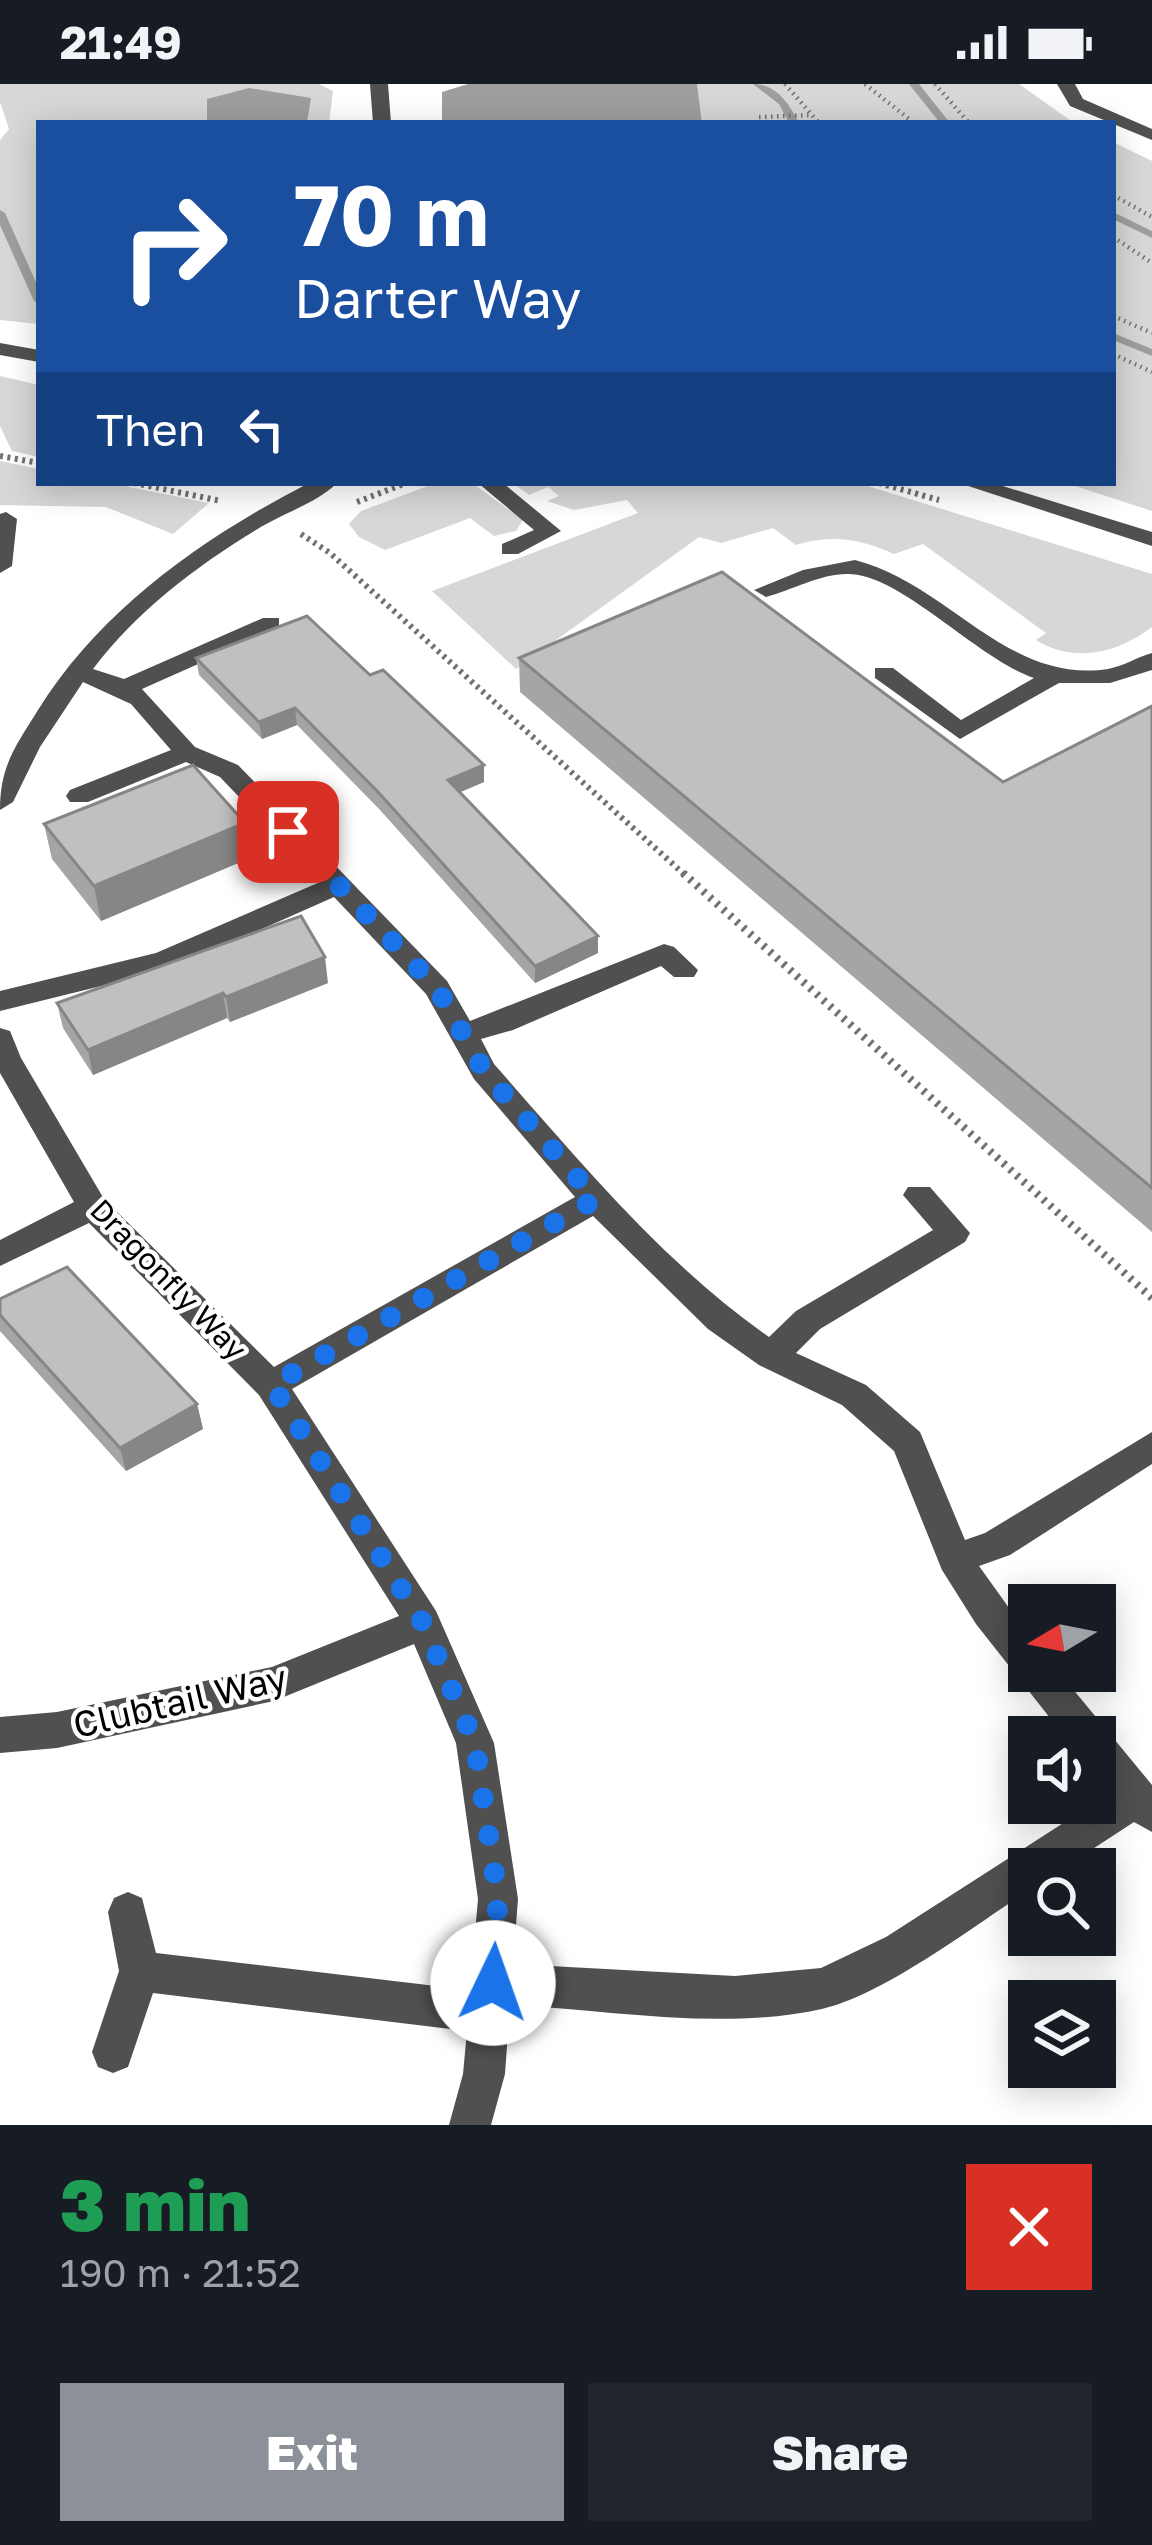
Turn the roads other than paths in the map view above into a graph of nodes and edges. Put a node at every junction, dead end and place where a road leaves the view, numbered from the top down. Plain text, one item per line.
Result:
1 (379, 84) edge
2 (1066, 84) edge
3 (382, 120) edge
4 (1152, 135) edge
5 (0, 349) edge
6 (36, 355) edge
7 (274, 486) edge
8 (320, 486) edge
9 (493, 486) edge
10 (980, 486) edge
11 (260, 515) junction
12 (6, 519) dead end
13 (1152, 539) edge
14 (510, 549) dead end
15 (3, 556) edge
16 (766, 590) dead end
17 (271, 623) dead end
18 (1152, 660) edge
19 (75, 672) junction
20 (884, 673) dead end
21 (1050, 679) junction
22 (126, 687) junction
23 (186, 753) junction
24 (9, 760) edge
25 (80, 796) dead end
26 (0, 802) edge
27 (336, 886) junction
28 (683, 970) dead end
29 (0, 1001) edge
30 (461, 1034) junction
31 (0, 1038) edge
32 (919, 1195) dead end
33 (596, 1199) junction
34 (93, 1207) junction
35 (0, 1254) edge
36 (771, 1356) junction
37 (272, 1385) junction
38 (1152, 1446) edge
39 (956, 1558) junction
40 (423, 1623) junction
41 (1008, 1638) edge
42 (1052, 1692) edge
43 (1071, 1716) edge
44 (0, 1735) edge
45 (1116, 1771) edge
46 (1145, 1806) edge
47 (128, 1912) dead end
48 (140, 1971) junction
49 (491, 1998) junction
50 (113, 2052) dead end
51 (470, 2125) edge

1 - 3 street
2 - 4 street
5 - 6 street
7 - 11 street
8 - 11 street
9 - 14 street
10 - 13 street
11 - 19 street
12 - 15 street
16 - 21 street
17 - 22 street
18 - 21 street
19 - 22 street
19 - 24 street
20 - 21 street
22 - 23 street
23 - 25 street
23 - 27 street
24 - 26 street
27 - 29 street
27 - 30 street
28 - 30 street
30 - 33 street
31 - 34 street, Dragonfly Way
32 - 36 street
33 - 36 street
33 - 37 street
34 - 35 street
34 - 37 street, Dragonfly Way
36 - 39 street
37 - 40 street, Dragonfly Way
38 - 39 street
39 - 41 street
40 - 44 street, Clubtail Way
40 - 49 street, Dragonfly Way
42 - 43 street
45 - 46 street
46 - 49 street
47 - 48 street
48 - 49 street
48 - 50 street
49 - 51 street, Dragonfly Way

